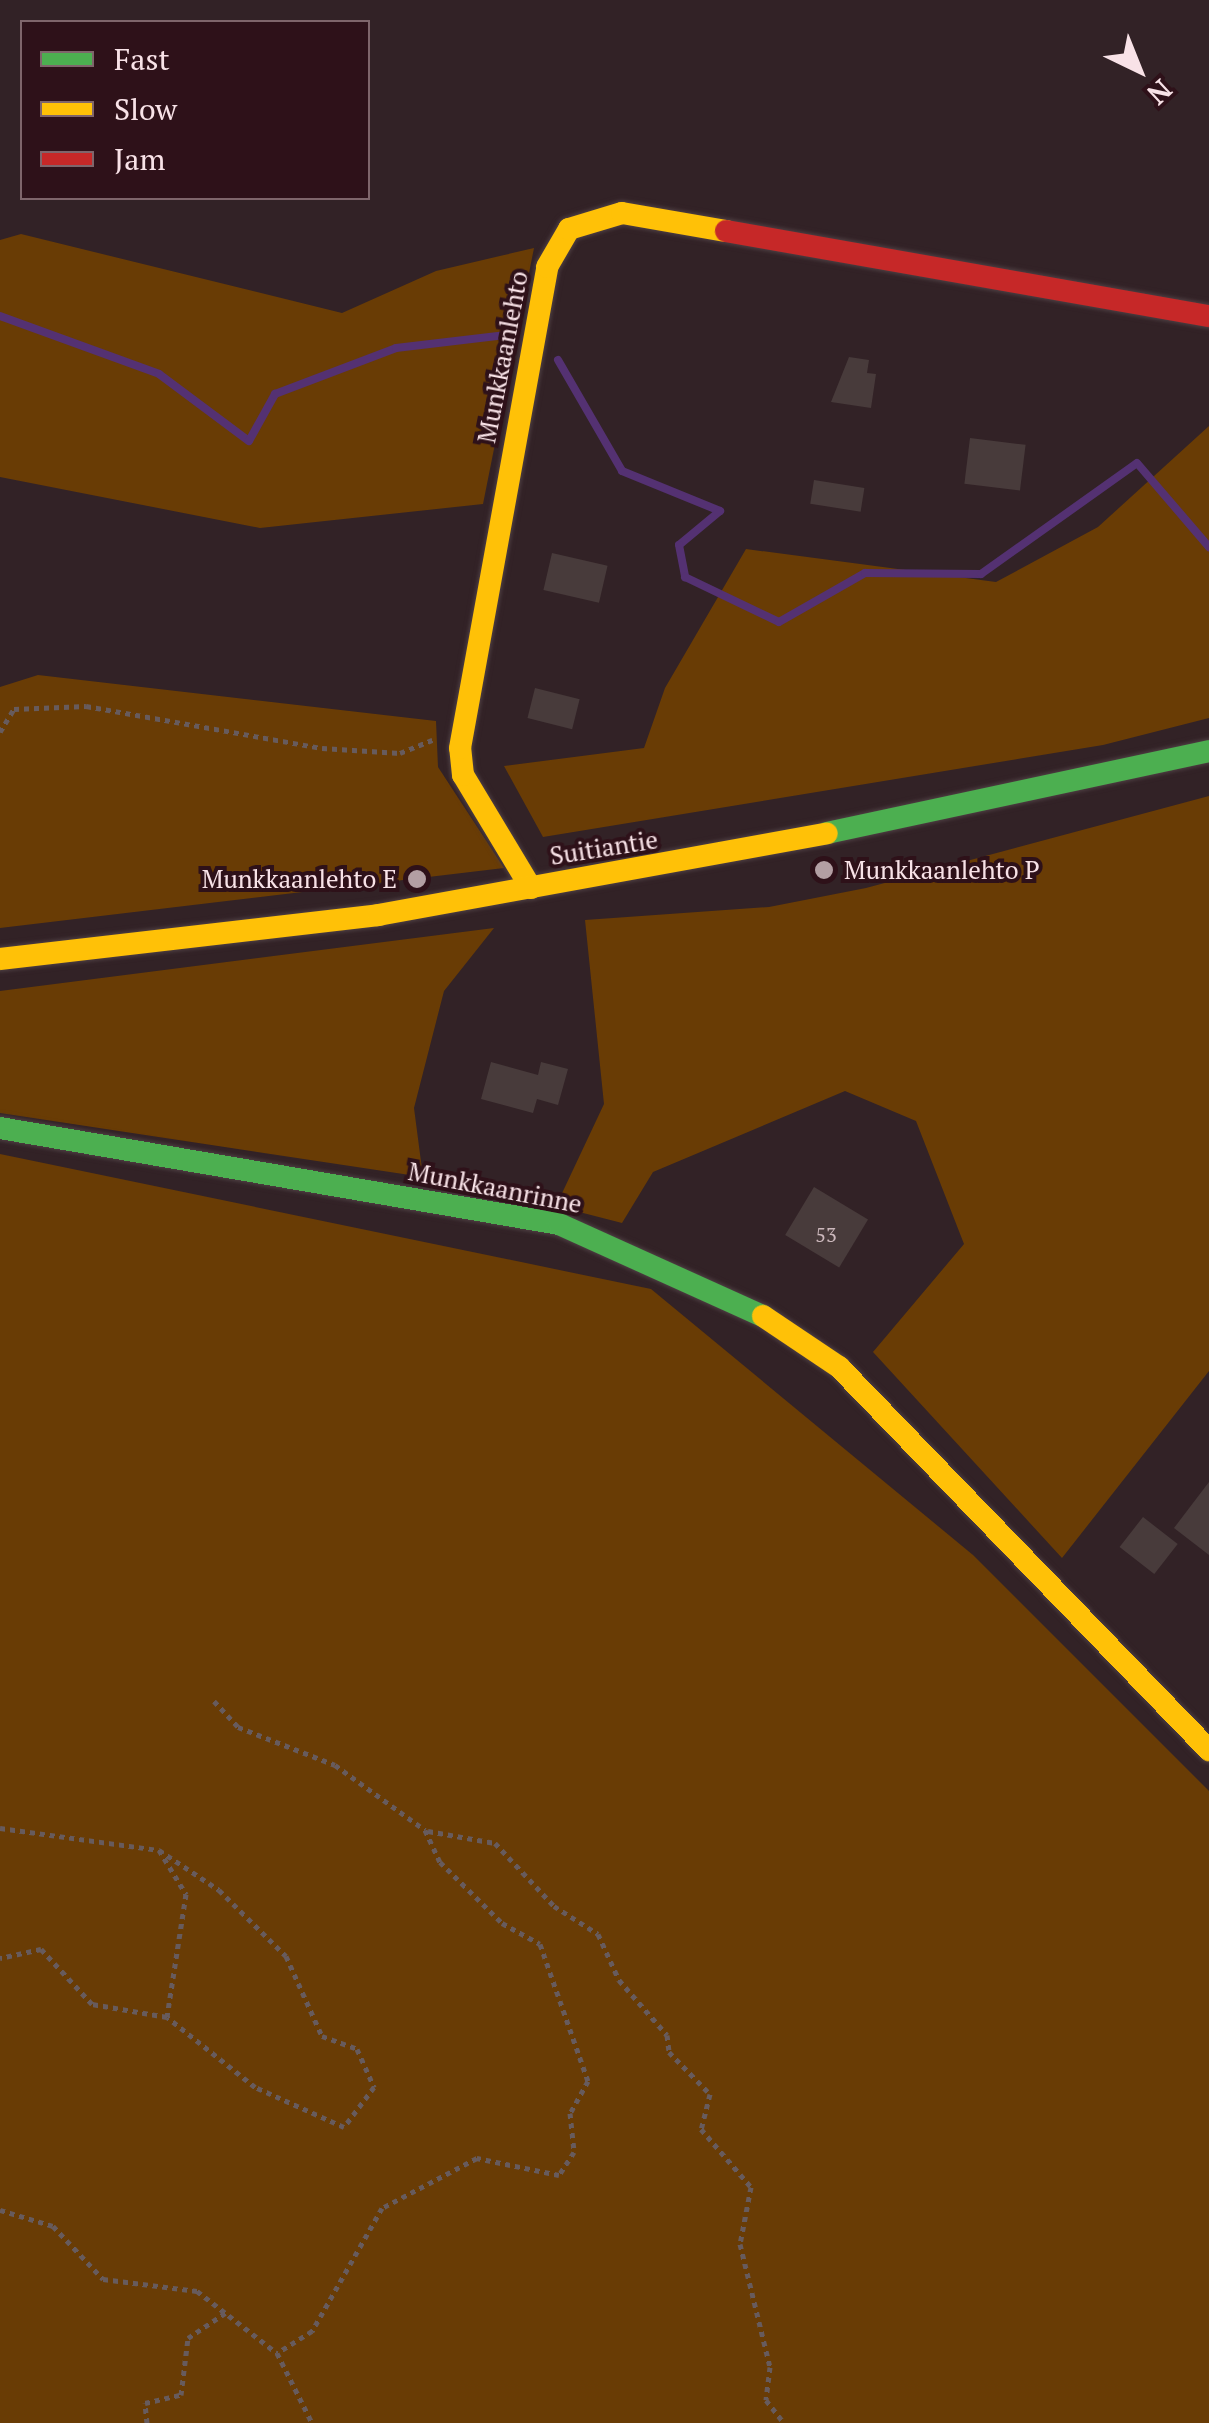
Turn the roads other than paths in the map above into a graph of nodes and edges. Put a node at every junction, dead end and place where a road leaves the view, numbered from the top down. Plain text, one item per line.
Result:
1 (1209, 316) edge
2 (1209, 751) edge
3 (531, 888) junction
4 (0, 959) edge
5 (0, 1128) edge
6 (1209, 1750) edge

1 - 3 street, Munkkaanlehto
2 - 3 street, Suitiantie
3 - 4 street, Suitiantie
5 - 6 street, Munkkaanrinne

